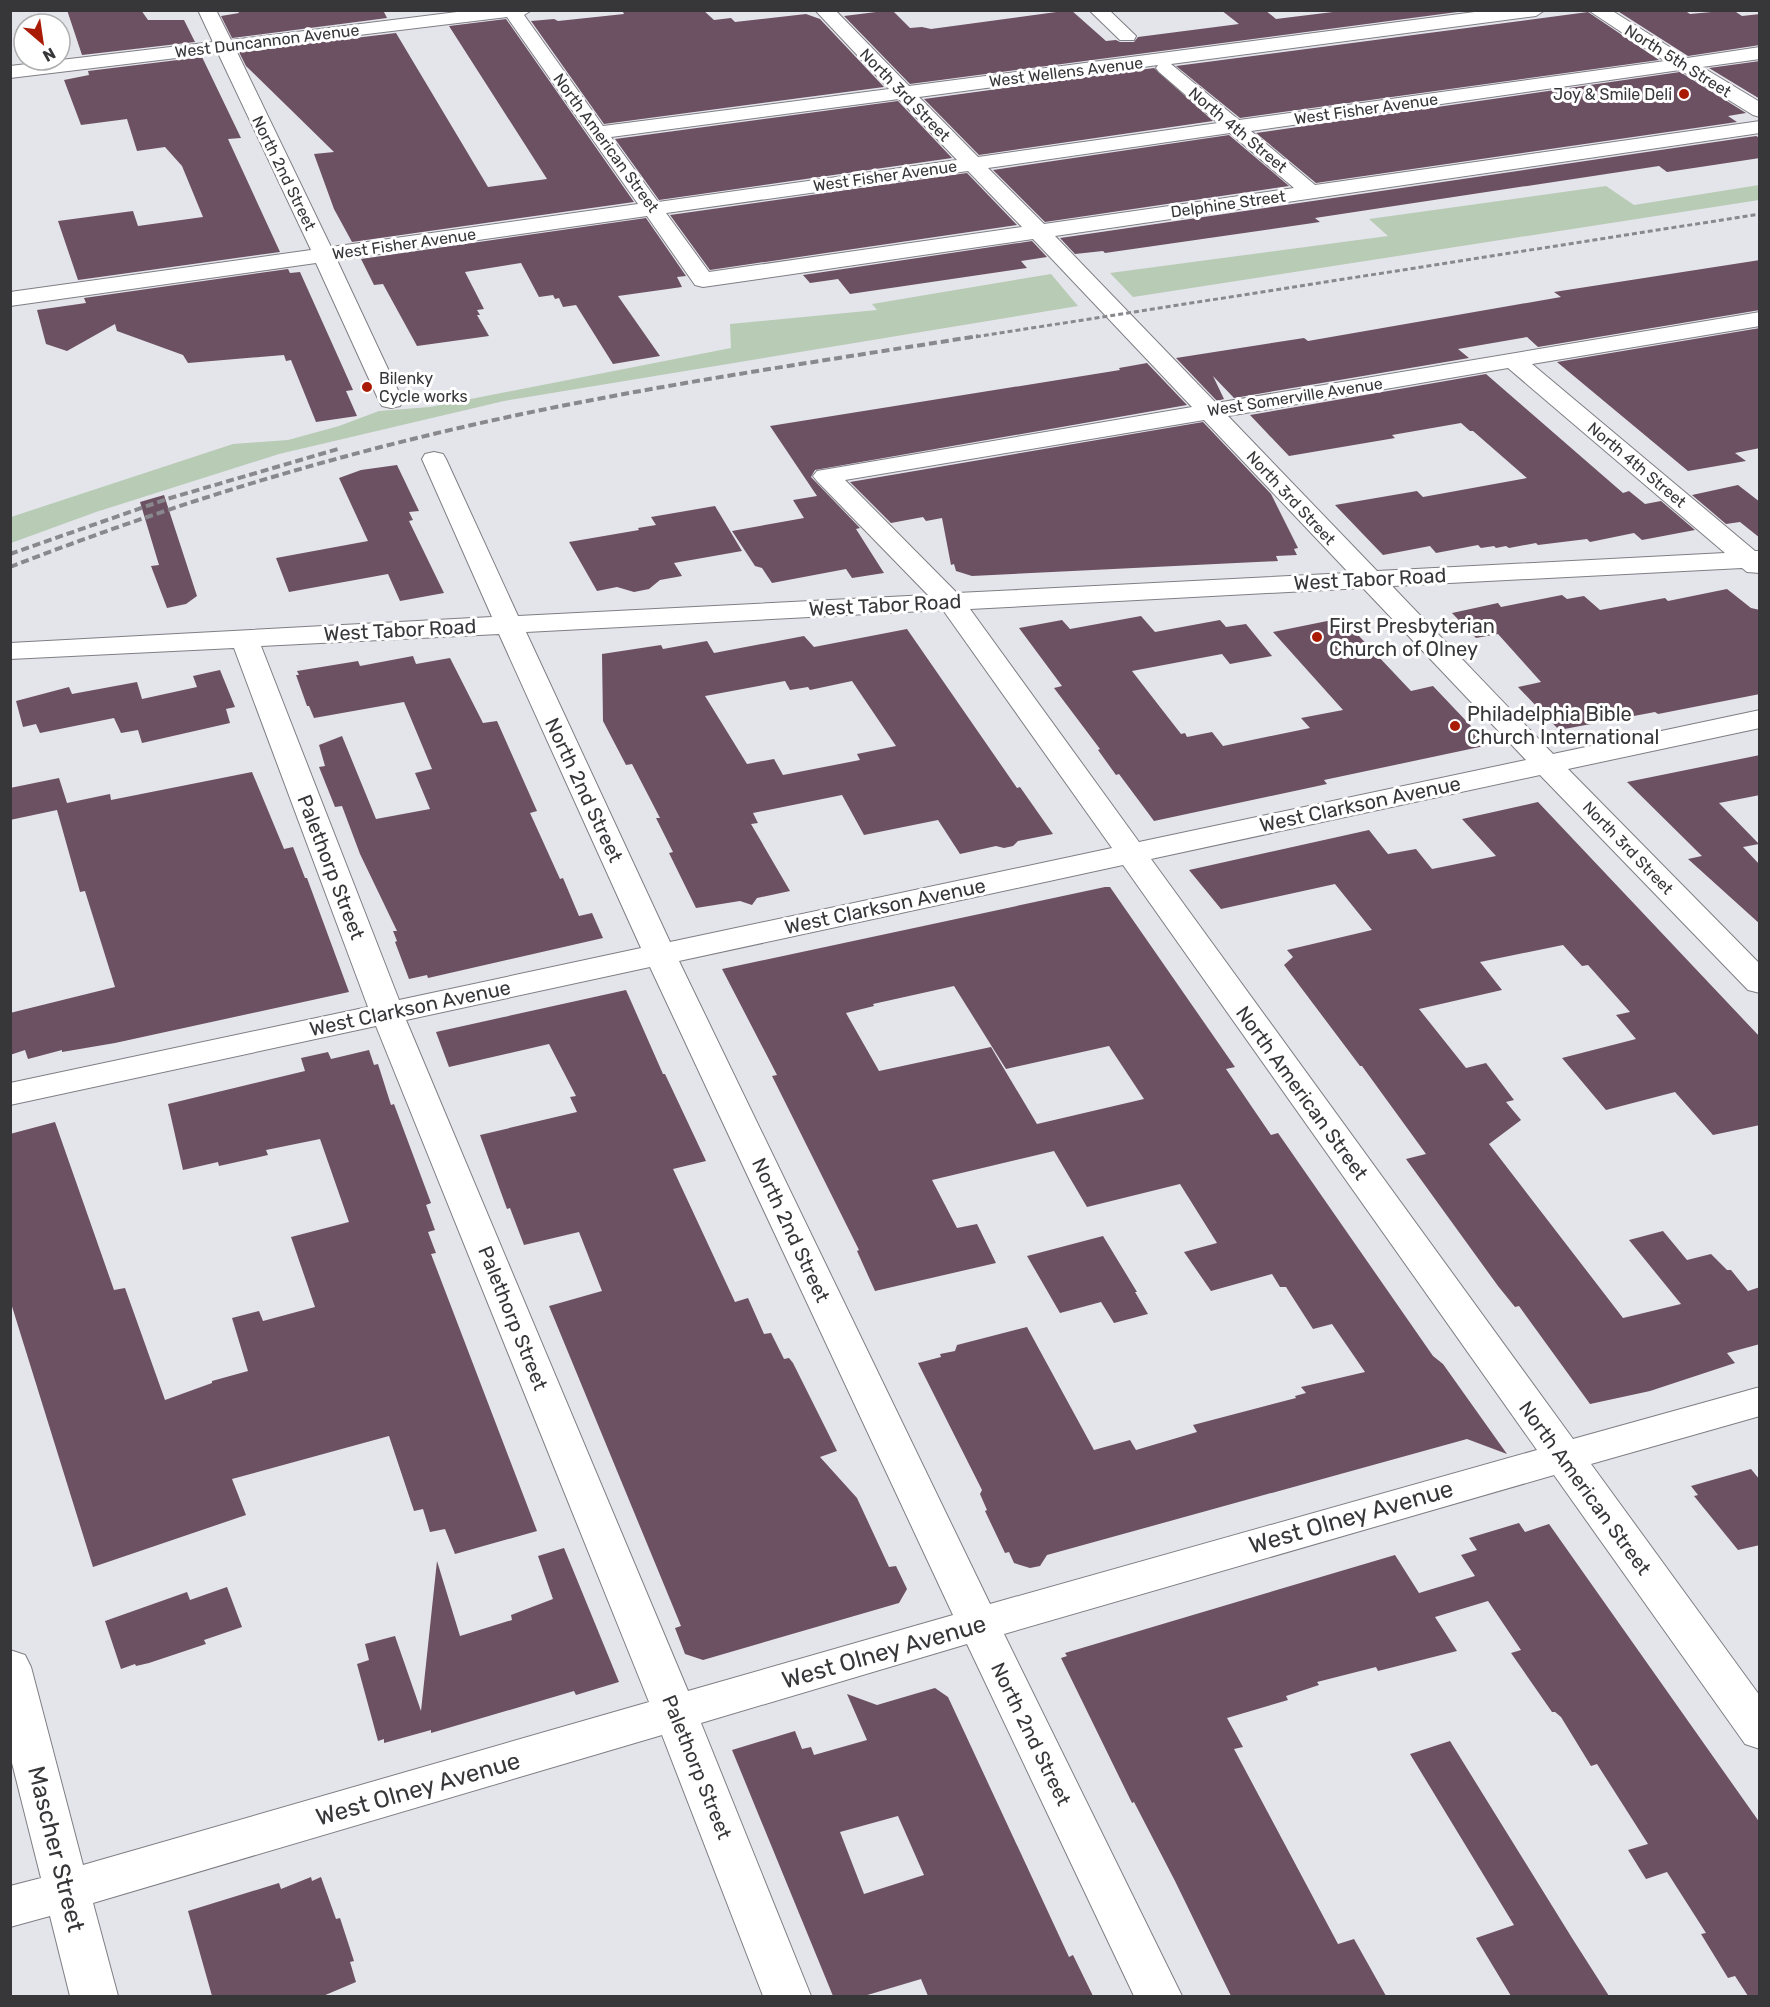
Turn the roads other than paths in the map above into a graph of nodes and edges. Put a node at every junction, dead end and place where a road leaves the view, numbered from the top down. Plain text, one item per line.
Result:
1 (207, 10) edge
2 (824, 10) edge
3 (1098, 10) edge
4 (1536, 10) edge
5 (1597, 10) edge
6 (518, 11) edge
7 (1127, 36) dead end
8 (223, 46) junction
9 (1760, 53) edge
10 (72, 64) edge
11 (1684, 64) junction
12 (1166, 68) dead end
13 (903, 93) junction
14 (1760, 111) edge
15 (1760, 126) edge
16 (1234, 127) junction
17 (597, 133) junction
18 (974, 164) junction
19 (1311, 192) junction
20 (654, 208) junction
21 (1040, 232) junction
22 (324, 255) junction
23 (699, 274) joint
24 (10, 299) edge
25 (1760, 319) edge
26 (1514, 361) junction
27 (391, 401) dead end
28 (1210, 411) junction
29 (434, 459) dead end
30 (830, 475) joint
31 (1756, 562) edge
32 (1367, 578) junction
33 (951, 602) junction
34 (507, 624) junction
35 (244, 637) junction
36 (10, 651) edge
37 (1760, 719) edge
38 (1545, 764) junction
39 (1131, 853) junction
40 (660, 954) junction
41 (1760, 983) edge
42 (387, 1013) junction
43 (10, 1094) edge
44 (1760, 1401) edge
45 (1562, 1457) junction
46 (979, 1624) junction
47 (10, 1667) edge
48 (676, 1714) junction
49 (1760, 1731) edge
50 (67, 1891) junction
51 (10, 1907) edge
52 (94, 1996) edge
53 (787, 1996) edge
54 (1158, 1996) edge

1 - 8 street, North 2nd Street
2 - 13 street, North 3rd Street
3 - 7 street
4 - 13 street, West Wellens Avenue
5 - 11 street, North 5th Street
6 - 8 street, West Duncannon Avenue
6 - 17 street, North American Street
8 - 10 street, West Duncannon Avenue
8 - 22 street, North 2nd Street
9 - 11 street, West Fisher Avenue
11 - 14 street, North 5th Street
11 - 16 street, West Fisher Avenue
12 - 16 street, North 4th Street
13 - 17 street, West Wellens Avenue
13 - 18 street, North 3rd Street
15 - 19 street, Delphine Street
16 - 18 street, West Fisher Avenue
16 - 19 street, North 4th Street
17 - 20 street, North American Street
18 - 20 street, West Fisher Avenue
18 - 21 street, North 3rd Street
19 - 21 street, Delphine Street
20 - 22 street, West Fisher Avenue
20 - 23 street, North American Street
21 - 23 street, Delphine Street
21 - 28 street, North 3rd Street
22 - 24 street, West Fisher Avenue
22 - 27 street, North 2nd Street
25 - 26 street, West Somerville Avenue
26 - 28 street, West Somerville Avenue
26 - 31 street, North 4th Street
28 - 30 street, West Somerville Avenue
28 - 32 street, North 3rd Street
29 - 34 street, North 2nd Street
30 - 33 street, North American Street
31 - 32 street, West Tabor Road
32 - 33 street, West Tabor Road
32 - 38 street, North 3rd Street
33 - 34 street, West Tabor Road
33 - 39 street, North American Street
34 - 35 street, West Tabor Road
34 - 40 street, North 2nd Street
35 - 36 street, West Tabor Road
35 - 42 street, Palethorp Street
37 - 38 street, West Clarkson Avenue
38 - 39 street, West Clarkson Avenue
38 - 41 street, North 3rd Street
39 - 40 street, West Clarkson Avenue
39 - 45 street, North American Street
40 - 42 street, West Clarkson Avenue
40 - 46 street, North 2nd Street
42 - 43 street, West Clarkson Avenue
42 - 48 street, Palethorp Street
44 - 45 street, West Olney Avenue
45 - 46 street, West Olney Avenue
45 - 49 street, North American Street
46 - 48 street, West Olney Avenue
46 - 54 street, North 2nd Street
47 - 50 street, Mascher Street
48 - 50 street, West Olney Avenue
48 - 53 street, Palethorp Street
50 - 51 street, West Olney Avenue
50 - 52 street, Mascher Street

